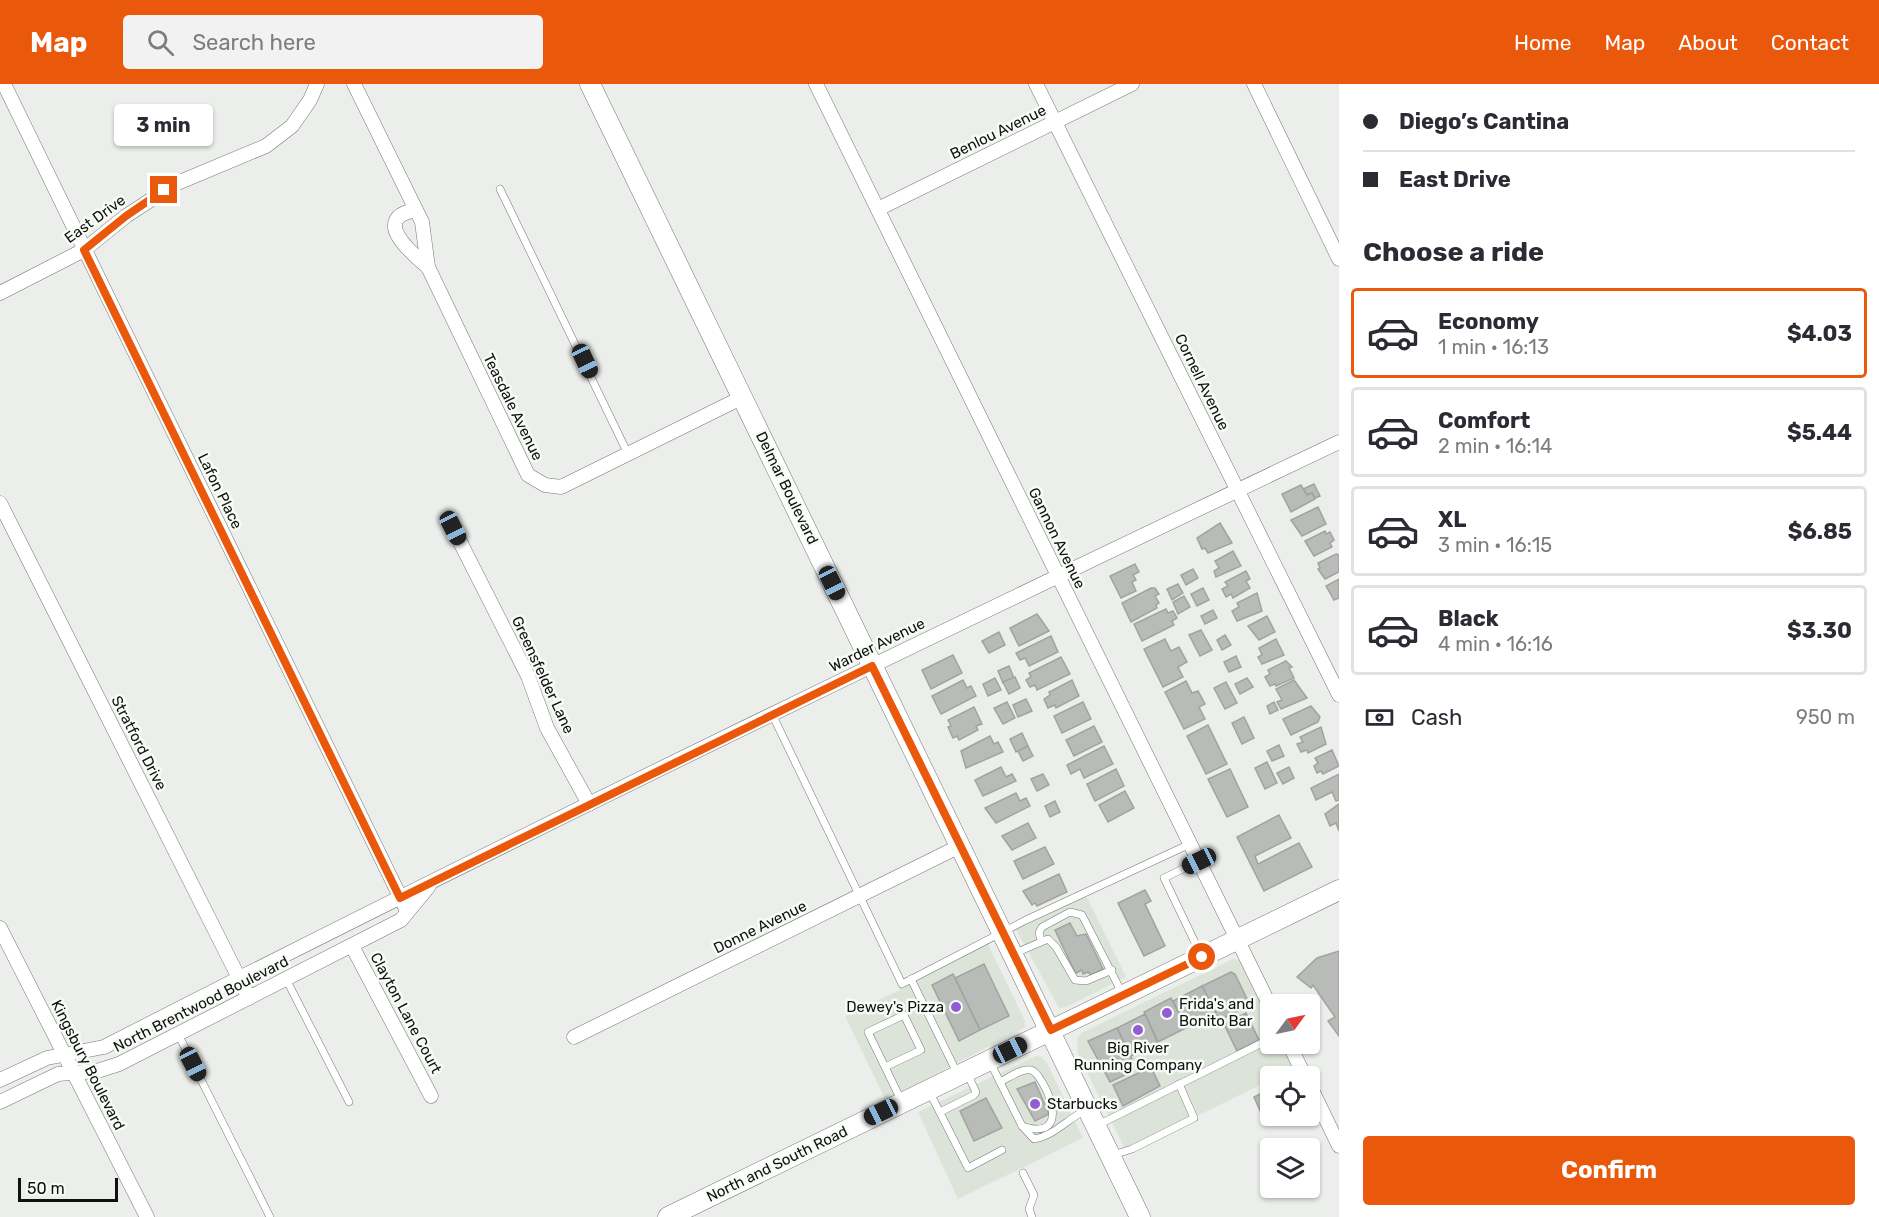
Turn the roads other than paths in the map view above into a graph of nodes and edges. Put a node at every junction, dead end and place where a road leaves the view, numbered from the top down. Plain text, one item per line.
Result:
1 (4, 84) edge
2 (317, 84) edge
3 (354, 84) edge
4 (590, 84) edge
5 (816, 84) edge
6 (1036, 84) edge
7 (1132, 84) edge
8 (1254, 84) edge
9 (1055, 122) junction
10 (500, 189) dead end
11 (878, 209) junction
12 (416, 210) junction
13 (84, 250) junction
14 (1339, 259) edge
15 (428, 267) junction
16 (0, 293) edge
17 (743, 397) junction
18 (1339, 442) edge
19 (628, 454) junction
20 (1238, 490) junction
21 (0, 503) edge
22 (453, 528) dead end
23 (1058, 576) junction
24 (872, 666) junction
25 (1339, 695) edge
26 (772, 714) junction
27 (589, 804) junction
28 (1191, 844) junction
29 (960, 846) junction
30 (1199, 861) junction
31 (432, 882) junction
32 (1339, 890) edge
33 (859, 896) junction
34 (400, 898) junction
35 (407, 911) junction
36 (0, 928) edge
37 (1003, 933) junction
38 (1041, 940) junction
39 (1238, 940) junction
40 (352, 945) junction
41 (1013, 954) junction
42 (1202, 957) junction
43 (1112, 970) junction
44 (238, 978) junction
45 (286, 979) junction
46 (911, 979) junction
47 (1264, 994) edge
48 (1124, 995) junction
49 (249, 998) junction
50 (1051, 1030) junction
51 (178, 1034) junction
52 (574, 1036) dead end
53 (1260, 1044) edge
54 (65, 1054) junction
55 (989, 1060) junction
56 (885, 1067) junction
57 (74, 1071) junction
58 (962, 1073) junction
59 (0, 1080) edge
60 (1000, 1082) junction
61 (1179, 1084) junction
62 (928, 1089) junction
63 (431, 1096) dead end
64 (0, 1102) edge
65 (349, 1102) dead end
66 (902, 1102) junction
67 (1320, 1107) edge
68 (940, 1112) junction
69 (1093, 1117) junction
70 (1022, 1126) junction
71 (1339, 1146) edge
72 (1002, 1150) dead end
73 (1111, 1156) junction
74 (1023, 1173) dead end
75 (147, 1217) edge
76 (270, 1217) edge
77 (668, 1217) edge
78 (1032, 1217) edge
79 (1140, 1217) edge

1 - 13 street, Lafon Place
2 - 13 street, East Drive
3 - 12 street, Teasdale Avenue
4 - 17 main road, Delmar Boulevard
5 - 11 street, Gannon Avenue
6 - 9 street, Cornell Avenue
7 - 9 street, Benlou Avenue
8 - 14 street
9 - 11 street, Benlou Avenue
9 - 20 street, Cornell Avenue
10 - 19 lane
11 - 23 street, Gannon Avenue
12 - 15 street, Teasdale Avenue
12 - 15 street, Teasdale Avenue
13 - 16 street, East Drive
13 - 34 street, Lafon Place
15 - 19 street, Teasdale Avenue
17 - 19 street, Teasdale Avenue
17 - 24 main road, Delmar Boulevard
18 - 20 street, Warder Avenue
20 - 23 street, Warder Avenue
20 - 25 street, Cornell Avenue
21 - 44 street, Stratford Drive
22 - 27 street, Greensfelder Lane
23 - 24 street, Warder Avenue
23 - 28 street, Gannon Avenue
24 - 26 street, Warder Avenue
24 - 29 main road, Delmar Boulevard
26 - 27 street, Warder Avenue
26 - 33 lane
27 - 31 street, Warder Avenue
28 - 30 street, Gannon Avenue
28 - 37 lane
29 - 33 street, Donne Avenue
29 - 37 main road, Delmar Boulevard
30 - 39 street, Gannon Avenue
30 - 42 lane
31 - 34 street, Warder Avenue
31 - 35 street, Warder Avenue
32 - 39 main road, North and South Road
33 - 46 lane
33 - 52 street, Donne Avenue
34 - 35 street, Lafon Place
34 - 44 street, North Brentwood Boulevard
35 - 40 street, North Brentwood Boulevard
36 - 54 street, Kingsbury Boulevard
37 - 41 main road, Delmar Boulevard
37 - 46 lane
38 - 41 lane
38 - 43 lane
38 - 43 lane
39 - 42 main road, North and South Road
39 - 47 street, Gannon Avenue
40 - 45 street, North Brentwood Boulevard
40 - 63 street, Clayton Lane Court
41 - 50 main road, Delmar Boulevard
42 - 48 main road, North and South Road
43 - 48 lane
44 - 49 street, Stratford Drive
44 - 54 street, North Brentwood Boulevard
45 - 49 street, North Brentwood Boulevard
45 - 65 lane
46 - 58 lane
48 - 50 main road, North and South Road
49 - 51 street, North Brentwood Boulevard
50 - 55 main road, North and South Road
50 - 69 main road, Delmar Boulevard
51 - 57 street, North Brentwood Boulevard
51 - 76 lane
53 - 61 lane
54 - 57 street, Kingsbury Boulevard
54 - 59 street, North Brentwood Boulevard
55 - 58 main road, North and South Road
55 - 60 lane
56 - 56 lane
56 - 66 lane
57 - 64 street, North Brentwood Boulevard
57 - 75 street, Kingsbury Boulevard
58 - 62 main road, North and South Road
58 - 68 lane
60 - 70 lane
60 - 70 lane
61 - 69 lane
61 - 73 lane
62 - 66 main road, North and South Road
62 - 68 lane
66 - 77 main road, North and South Road
67 - 71 street
68 - 72 lane
69 - 70 lane
69 - 73 main road, Delmar Boulevard
73 - 79 main road, Delmar Boulevard
74 - 78 lane

